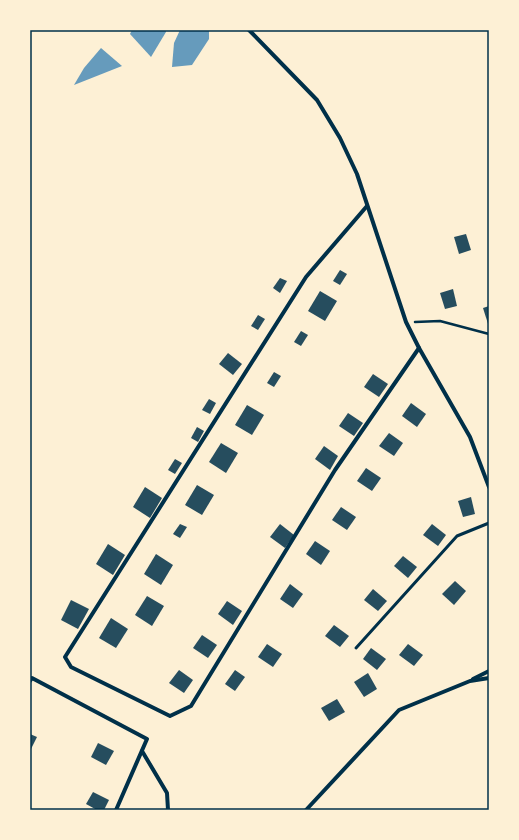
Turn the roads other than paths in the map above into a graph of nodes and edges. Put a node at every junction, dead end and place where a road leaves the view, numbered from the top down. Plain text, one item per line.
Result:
1 (249, 30) edge
2 (367, 206) junction
3 (419, 348) junction
4 (489, 487) edge
5 (489, 523) edge
6 (356, 648) dead end
7 (489, 671) edge
8 (489, 678) edge
9 (31, 679) edge
10 (470, 681) junction
11 (142, 751) junction
12 (116, 810) edge
13 (168, 810) edge
14 (306, 810) edge

1 - 2 street
2 - 3 street
2 - 3 street
3 - 4 street
5 - 6 lane
7 - 10 street
8 - 10 street
9 - 11 street
10 - 14 street
11 - 12 street
11 - 13 street

